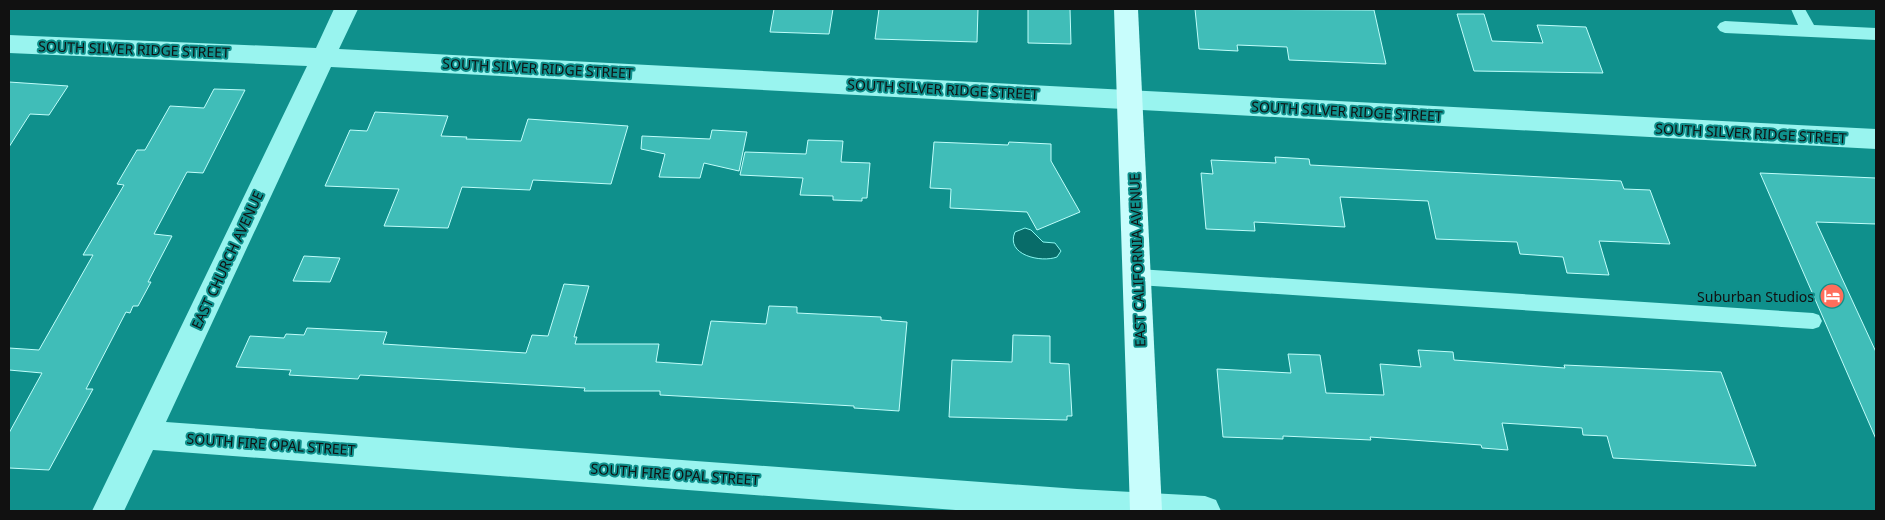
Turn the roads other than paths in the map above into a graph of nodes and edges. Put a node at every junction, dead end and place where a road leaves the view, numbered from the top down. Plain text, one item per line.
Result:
1 (346, 9) edge
2 (1126, 9) edge
3 (1798, 9) edge
4 (1725, 27) dead end
5 (1809, 31) junction
6 (1876, 34) edge
7 (9, 44) edge
8 (323, 57) junction
9 (1131, 98) junction
10 (1876, 139) edge
11 (1138, 277) junction
12 (1813, 321) dead end
13 (145, 435) junction
14 (1146, 509) edge
15 (108, 511) edge
16 (1205, 511) edge

1 - 8 street, EAST CHURCH AVENUE
2 - 9 street, EAST CALIFORNIA AVENUE
3 - 5 lane
4 - 5 lane
5 - 6 lane
7 - 8 street, SOUTH SILVER RIDGE STREET
8 - 9 street, SOUTH SILVER RIDGE STREET
8 - 13 street, EAST CHURCH AVENUE
9 - 10 street, SOUTH SILVER RIDGE STREET
9 - 11 street, EAST CALIFORNIA AVENUE
11 - 12 lane
11 - 14 street, EAST CALIFORNIA AVENUE
13 - 14 street, SOUTH FIRE OPAL STREET
13 - 15 street, EAST CHURCH AVENUE
14 - 16 street, SOUTH FIRE OPAL STREET

